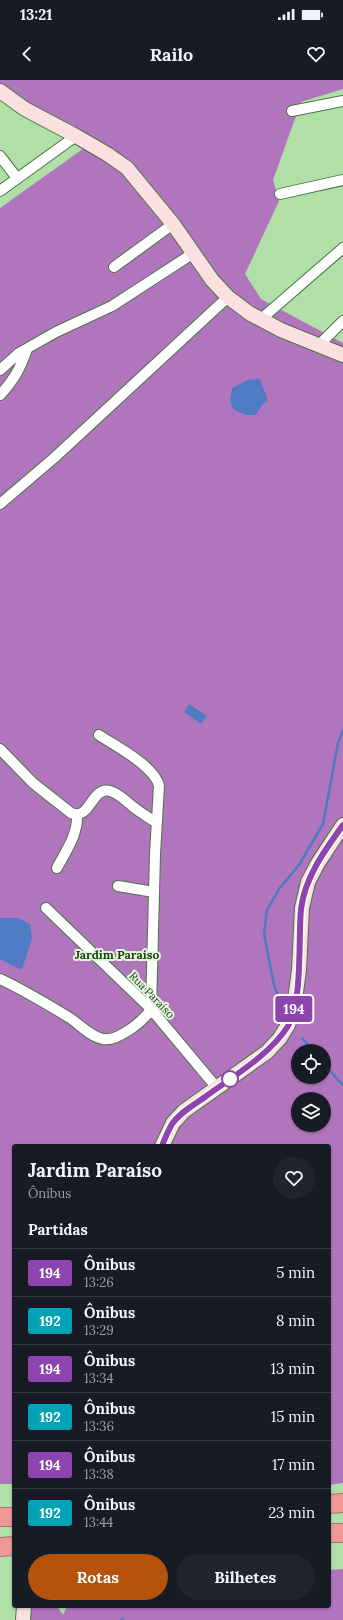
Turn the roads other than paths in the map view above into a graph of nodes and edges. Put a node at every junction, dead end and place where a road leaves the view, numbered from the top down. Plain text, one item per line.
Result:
1 (0, 91) edge
2 (343, 101) edge
3 (292, 111) dead end
4 (76, 136) junction
5 (0, 156) edge
6 (17, 178) junction
7 (343, 180) edge
8 (0, 191) edge
9 (280, 194) dead end
10 (173, 224) junction
11 (343, 248) edge
12 (192, 254) junction
13 (114, 267) dead end
14 (228, 296) junction
15 (260, 320) junction
16 (343, 321) edge
17 (319, 344) junction
18 (27, 349) junction
19 (343, 355) edge
20 (0, 370) edge
21 (0, 395) edge
22 (0, 504) edge
23 (99, 735) dead end
24 (0, 749) edge
25 (77, 815) junction
26 (157, 823) junction
27 (343, 825) edge
28 (57, 868) dead end
29 (118, 886) dead end
30 (154, 892) junction
31 (46, 908) dead end
32 (0, 979) edge
33 (151, 1009) junction
34 (217, 1088) junction
35 (163, 1144) edge
36 (343, 1503) edge
37 (331, 1504) edge
38 (12, 1517) edge
39 (0, 1518) edge
40 (331, 1533) edge
41 (343, 1533) edge
42 (12, 1546) edge
43 (0, 1547) edge
44 (24, 1608) edge
45 (23, 1620) edge

1 - 4 main road
2 - 3 street
4 - 6 street
4 - 10 main road
5 - 6 street
6 - 8 street
7 - 9 street
10 - 12 main road
10 - 13 street
11 - 15 street
12 - 14 main road
12 - 18 street
14 - 15 main road
14 - 22 street
15 - 17 main road
16 - 17 street
17 - 19 main road
18 - 20 street
18 - 21 street
23 - 26 street
24 - 25 street
25 - 26 street
25 - 28 street
26 - 30 street
27 - 34 main road
29 - 30 street
30 - 33 street
31 - 33 street, Rua Paraíso
32 - 33 street
33 - 34 street, Rua Paraíso
34 - 35 main road
36 - 37 highway
38 - 39 highway
40 - 41 highway
42 - 43 highway
44 - 45 main road

